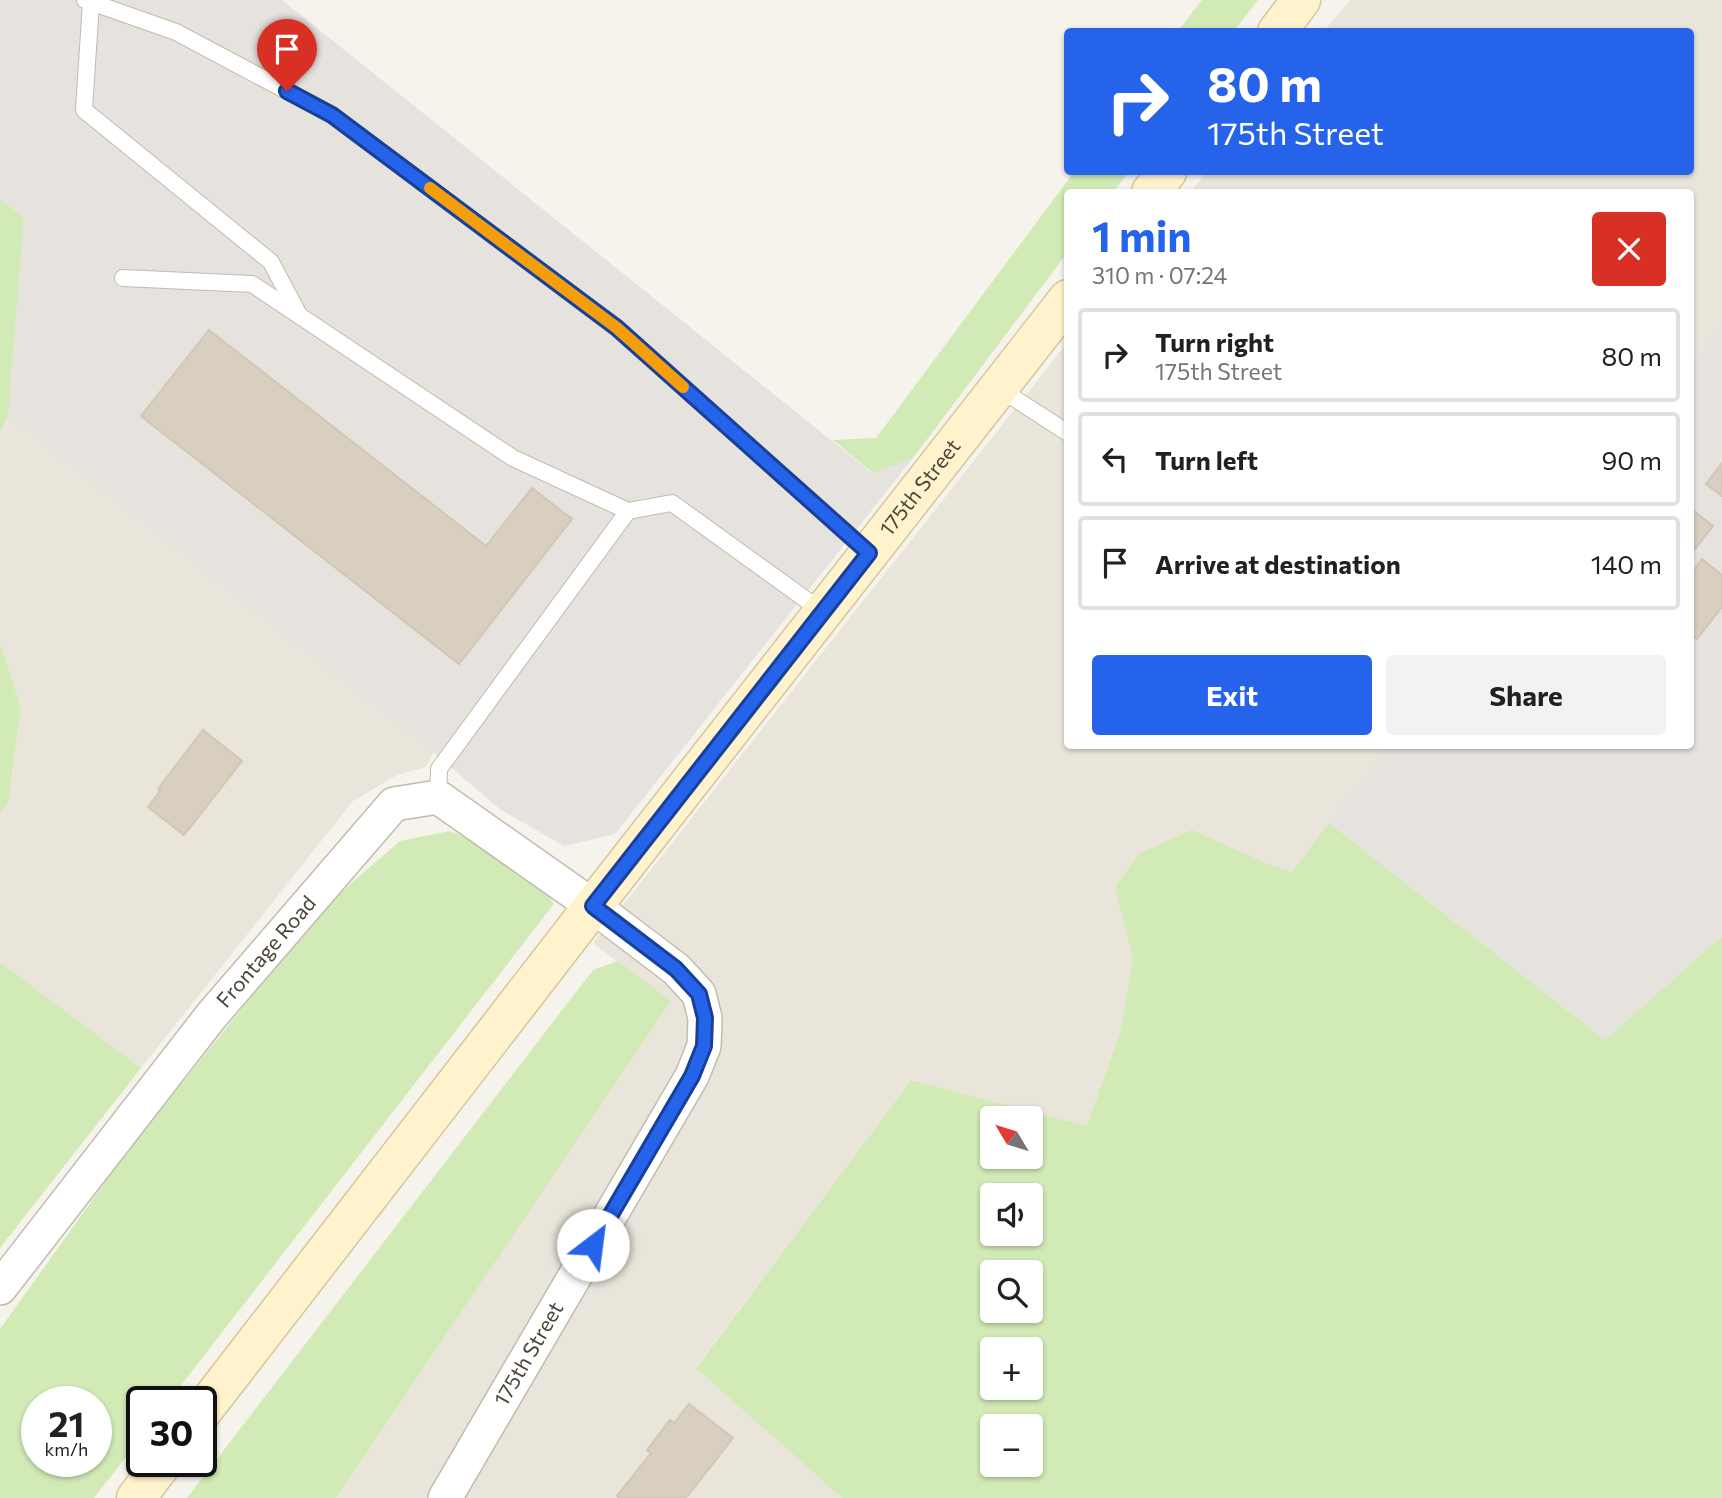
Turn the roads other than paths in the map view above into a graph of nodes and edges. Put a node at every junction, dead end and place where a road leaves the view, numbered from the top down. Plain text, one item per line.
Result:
1 (1301, 0) edge
2 (88, 1) edge
3 (1280, 28) edge
4 (1165, 175) edge
5 (1153, 189) edge
6 (123, 278) dead end
7 (1064, 304) edge
8 (301, 317) junction
9 (998, 388) junction
10 (1064, 430) edge
11 (628, 511) junction
12 (869, 553) junction
13 (824, 611) junction
14 (438, 797) junction
15 (593, 906) junction
16 (0, 1288) edge
17 (217, 1392) edge
18 (152, 1477) edge
19 (136, 1498) edge
20 (445, 1498) edge

1 - 3 street
2 - 8 lane
2 - 12 lane
4 - 5 street
6 - 8 lane
7 - 9 street, 175th Street
8 - 11 lane
9 - 10 lane
9 - 12 street, 175th Street
11 - 13 lane
11 - 14 lane
12 - 13 street, 175th Street
13 - 15 street, 175th Street
14 - 15 street
14 - 16 street, Frontage Road
15 - 17 street, 175th Street
15 - 20 street, 175th Street
18 - 19 street

